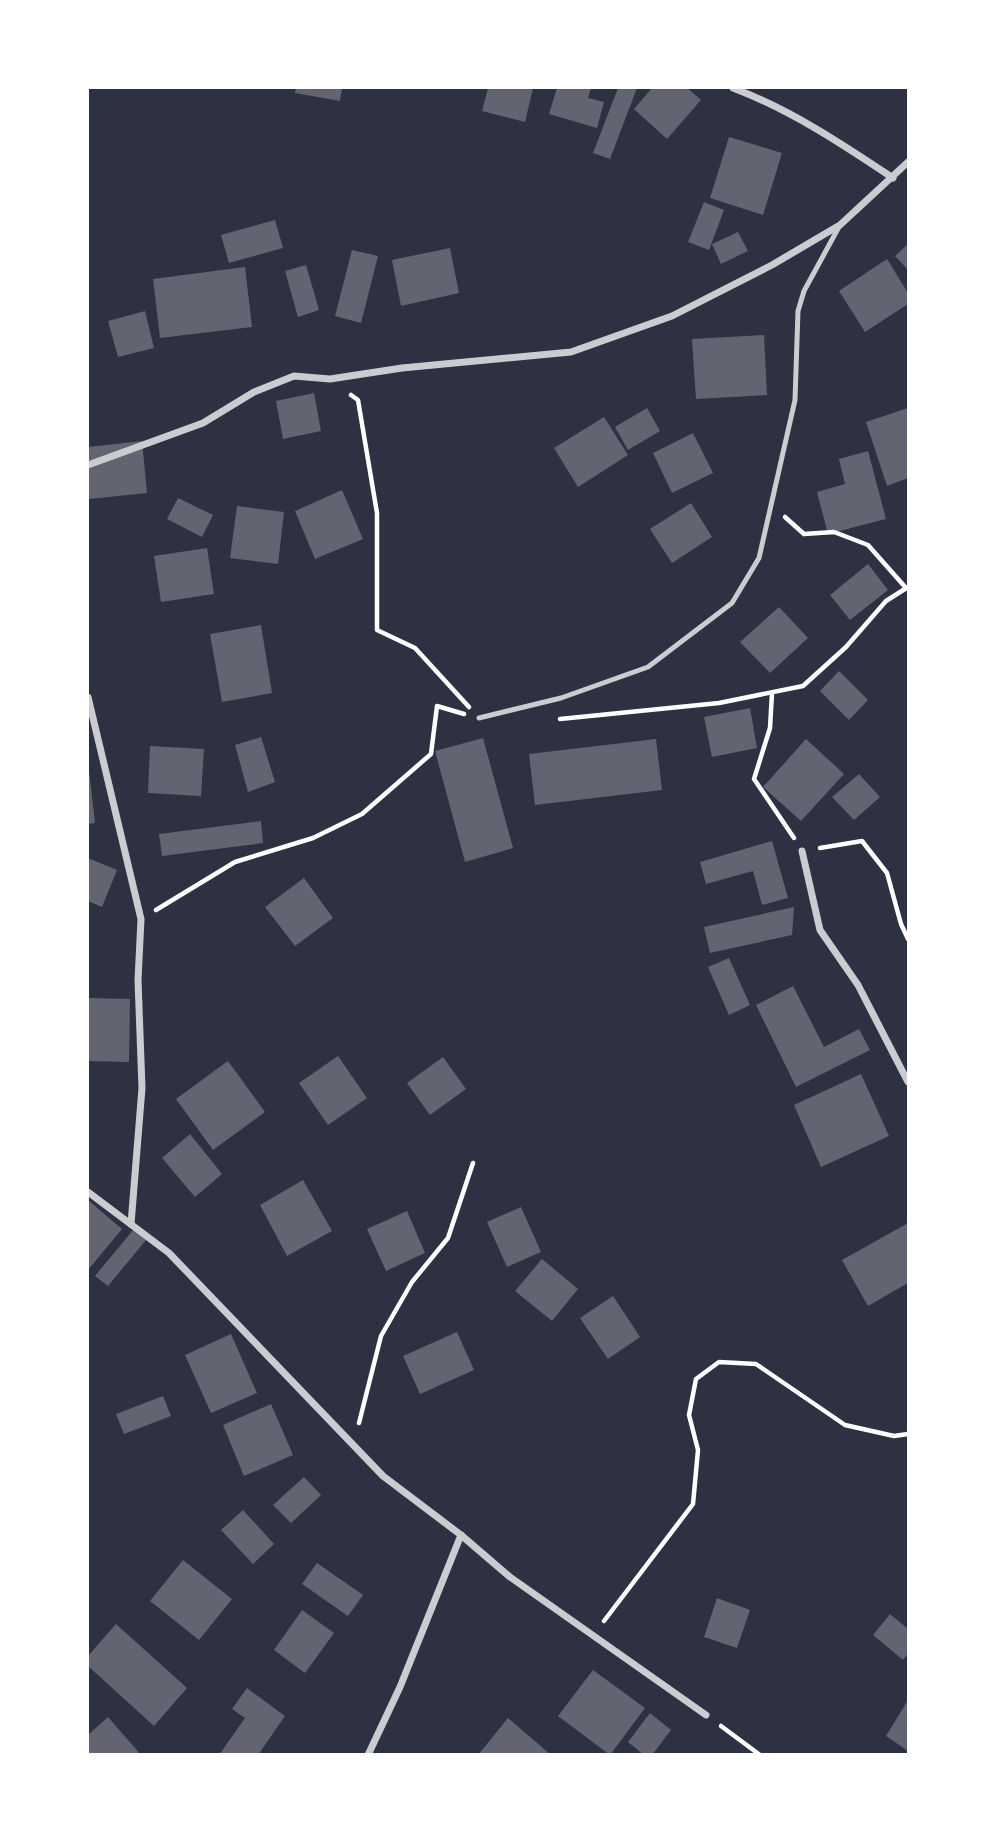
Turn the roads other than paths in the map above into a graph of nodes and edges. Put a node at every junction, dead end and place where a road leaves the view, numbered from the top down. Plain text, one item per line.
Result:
1 (733, 88) edge
2 (908, 162) edge
3 (893, 178) junction
4 (840, 225) junction
5 (88, 465) edge
6 (88, 697) edge
7 (479, 718) road end
8 (802, 851) road end
9 (908, 1082) edge
10 (88, 1192) edge
11 (131, 1224) junction
12 (461, 1535) junction
13 (706, 1715) road end
14 (369, 1755) edge

1 - 3 street
2 - 3 street
3 - 4 street
4 - 5 street
4 - 7 lane
6 - 11 street
8 - 9 street
10 - 11 street
11 - 12 street
12 - 13 street
12 - 14 street

